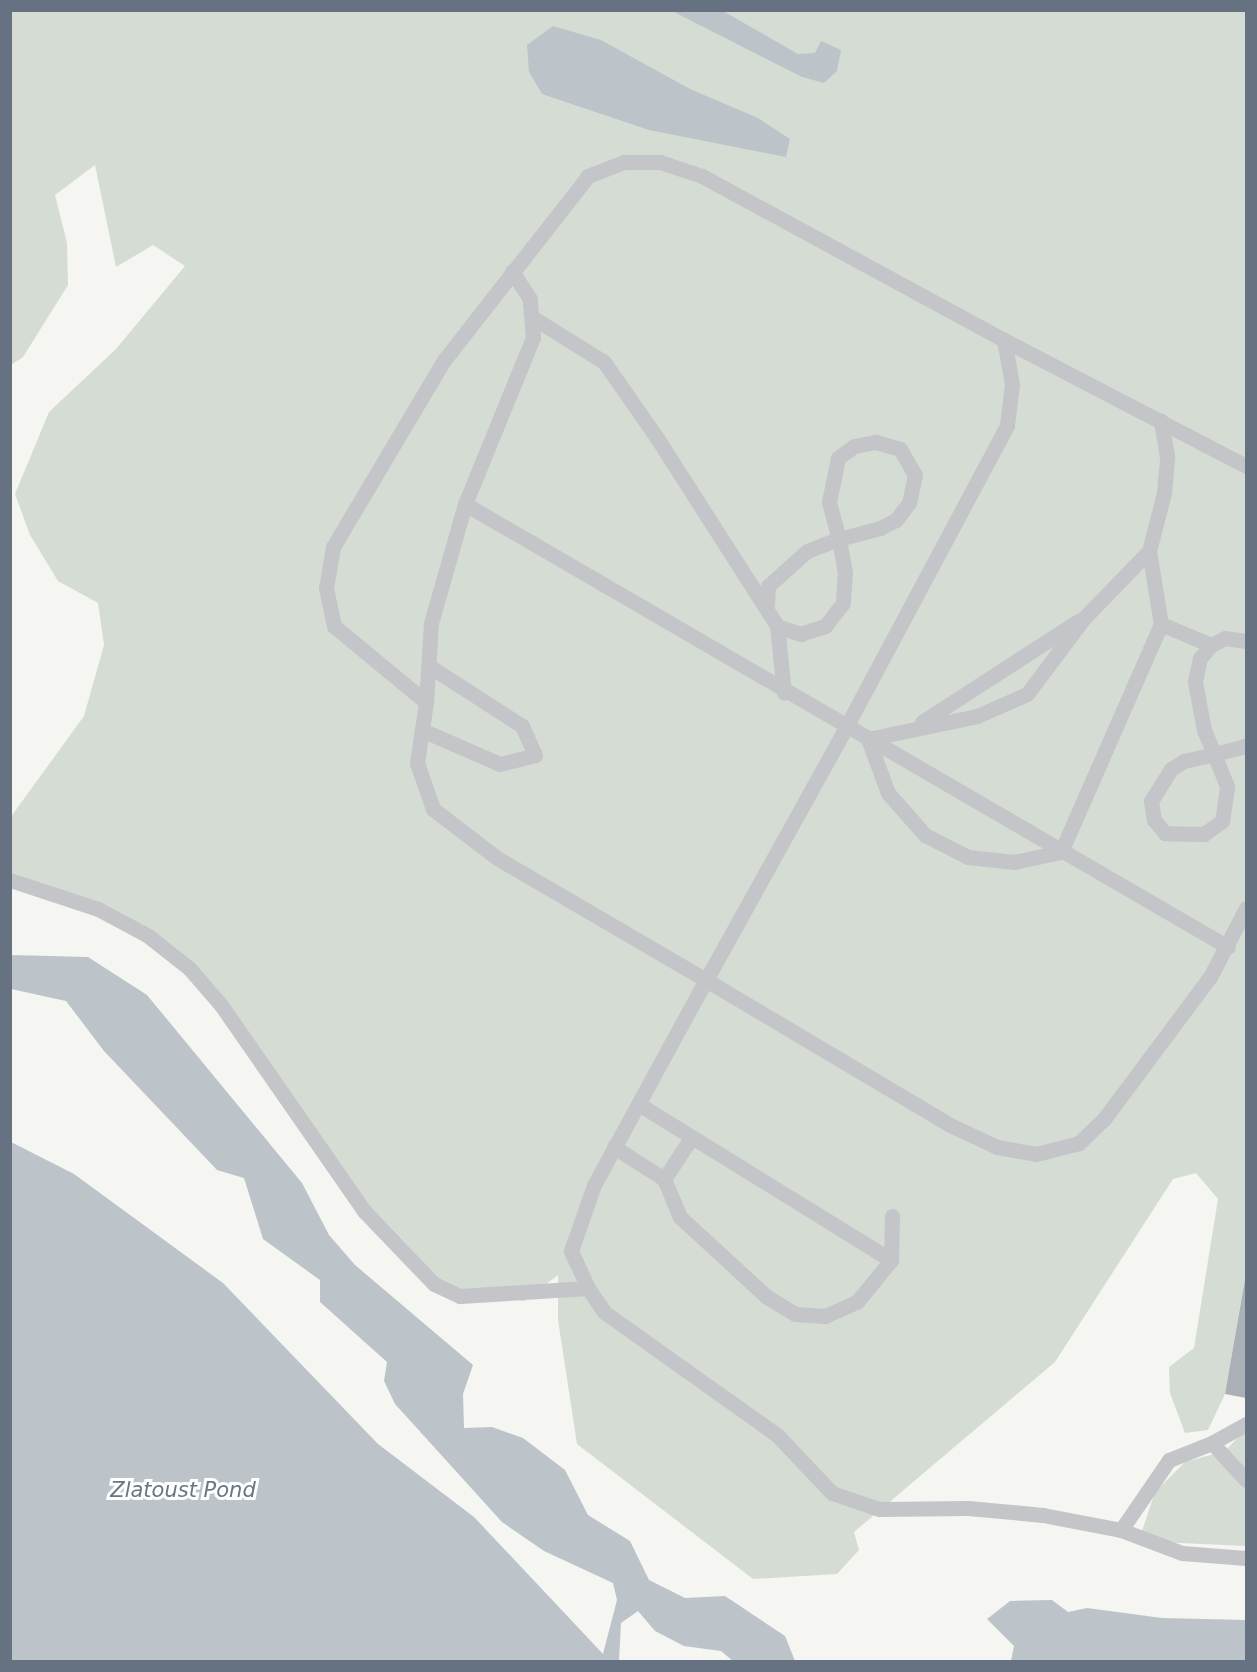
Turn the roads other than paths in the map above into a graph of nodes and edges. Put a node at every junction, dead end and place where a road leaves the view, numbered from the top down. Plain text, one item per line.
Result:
1 (512, 271) junction
2 (535, 319) junction
3 (1004, 340) junction
4 (1161, 421) junction
5 (1246, 466) edge
6 (465, 504) junction
7 (839, 539) junction
8 (1149, 551) junction
9 (767, 605) junction
10 (1084, 618) junction
11 (1161, 624) junction
12 (777, 626) junction
13 (1246, 642) edge
14 (1211, 645) junction
15 (432, 668) junction
16 (784, 693) junction
17 (426, 702) junction
18 (915, 727) junction
19 (845, 729) junction
20 (424, 731) junction
21 (868, 739) junction
22 (1246, 745) edge
23 (1214, 754) junction
24 (1060, 852) junction
25 (10, 880) edge
26 (1246, 908) edge
27 (1228, 947) junction
28 (706, 980) junction
29 (638, 1104) junction
30 (691, 1138) junction
31 (614, 1147) junction
32 (664, 1179) junction
33 (892, 1216) dead end
34 (891, 1260) junction
35 (588, 1288) junction
36 (1246, 1424) edge
37 (1212, 1443) junction
38 (1246, 1480) edge
39 (1121, 1530) junction
40 (1246, 1558) edge

1 - 2 lane
1 - 3 lane
1 - 17 lane
2 - 6 lane
2 - 9 lane
3 - 4 lane
3 - 19 lane
4 - 5 lane
4 - 8 lane
6 - 15 lane
6 - 16 lane
7 - 7 lane
7 - 9 lane
7 - 12 lane
8 - 10 lane
8 - 11 lane
9 - 12 lane
10 - 18 lane
10 - 18 lane
11 - 14 lane
11 - 24 lane
12 - 16 lane
13 - 14 lane
14 - 23 lane
15 - 17 lane
15 - 20 lane
16 - 19 lane
17 - 20 lane
18 - 21 lane
19 - 21 lane
19 - 28 lane
20 - 28 lane
21 - 24 lane
21 - 24 lane
22 - 23 lane
23 - 23 lane
24 - 27 lane
25 - 35 lane
26 - 27 lane
27 - 28 lane
28 - 29 lane
29 - 30 lane
29 - 31 lane
30 - 32 lane
30 - 34 lane
31 - 32 lane
31 - 35 lane
32 - 34 lane
33 - 34 lane
35 - 39 lane
36 - 37 lane
37 - 38 lane
37 - 39 lane
39 - 40 lane

